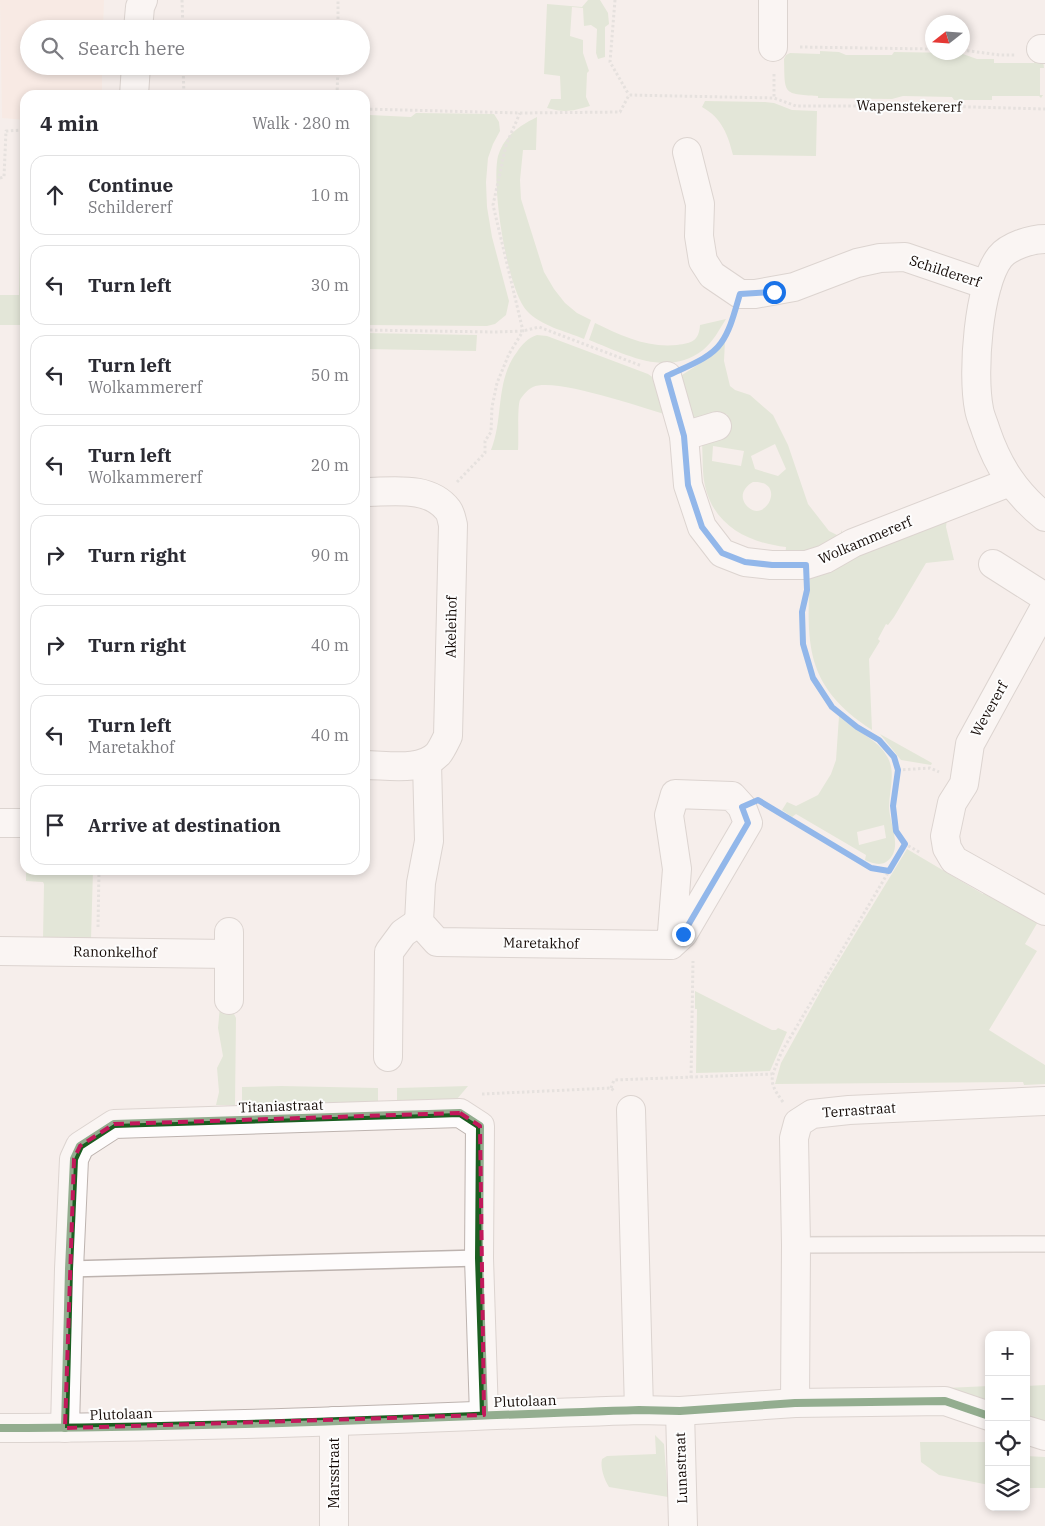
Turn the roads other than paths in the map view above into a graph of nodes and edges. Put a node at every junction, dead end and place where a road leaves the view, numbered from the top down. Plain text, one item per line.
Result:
1 (143, 0) edge
2 (773, 0) edge
3 (139, 20) edge
4 (773, 47) road end
5 (135, 75) edge
6 (134, 90) edge
7 (687, 152) dead end
8 (1045, 239) edge
9 (987, 285) junction
10 (667, 376) road end
11 (717, 426) dead end
12 (684, 436) junction
13 (1010, 482) junction
14 (370, 492) edge
15 (1045, 517) edge
16 (993, 564) dead end
17 (1045, 597) edge
18 (1045, 607) edge
19 (427, 763) junction
20 (370, 765) edge
21 (0, 823) edge
22 (20, 823) edge
23 (1045, 911) edge
24 (420, 922) junction
25 (677, 940) junction
26 (0, 951) edge
27 (229, 1000) dead end
28 (388, 1057) dead end
29 (1045, 1101) edge
30 (631, 1110) road end
31 (1045, 1244) edge
32 (796, 1246) junction
33 (479, 1258) junction
34 (69, 1269) junction
35 (795, 1403) junction
36 (638, 1410) junction
37 (680, 1411) junction
38 (484, 1415) junction
39 (985, 1415) edge
40 (334, 1421) junction
41 (0, 1428) edge
42 (65, 1428) junction
43 (1030, 1431) edge
44 (1045, 1436) edge
45 (334, 1526) edge
46 (683, 1526) edge

1 - 3 street
2 - 4 street
5 - 6 street
7 - 9 street, Schildererf
8 - 9 street
9 - 13 street
10 - 12 street, Wolkammererf
11 - 12 street
12 - 13 street, Wolkammererf
13 - 15 street
14 - 19 street, Akeleihof
16 - 17 street
18 - 23 street, Wevererf
19 - 20 street
19 - 24 street
21 - 22 street
24 - 25 street, Maretakhof
24 - 28 street
25 - 25 street
26 - 27 street, Ranonkelhof
29 - 32 street, Terrastraat
30 - 36 street
31 - 32 lane
32 - 35 street
33 - 34 lane
33 - 34 street, Titaniastraat
33 - 38 street
34 - 42 street, Titaniastraat
35 - 37 street, Plutolaan
35 - 39 street, Plutolaan
36 - 37 street, Plutolaan
36 - 38 street, Plutolaan
37 - 46 street, Lunastraat
38 - 40 street, Plutolaan
40 - 42 street, Plutolaan
40 - 45 street, Marsstraat
41 - 42 street, Plutolaan
43 - 44 street

